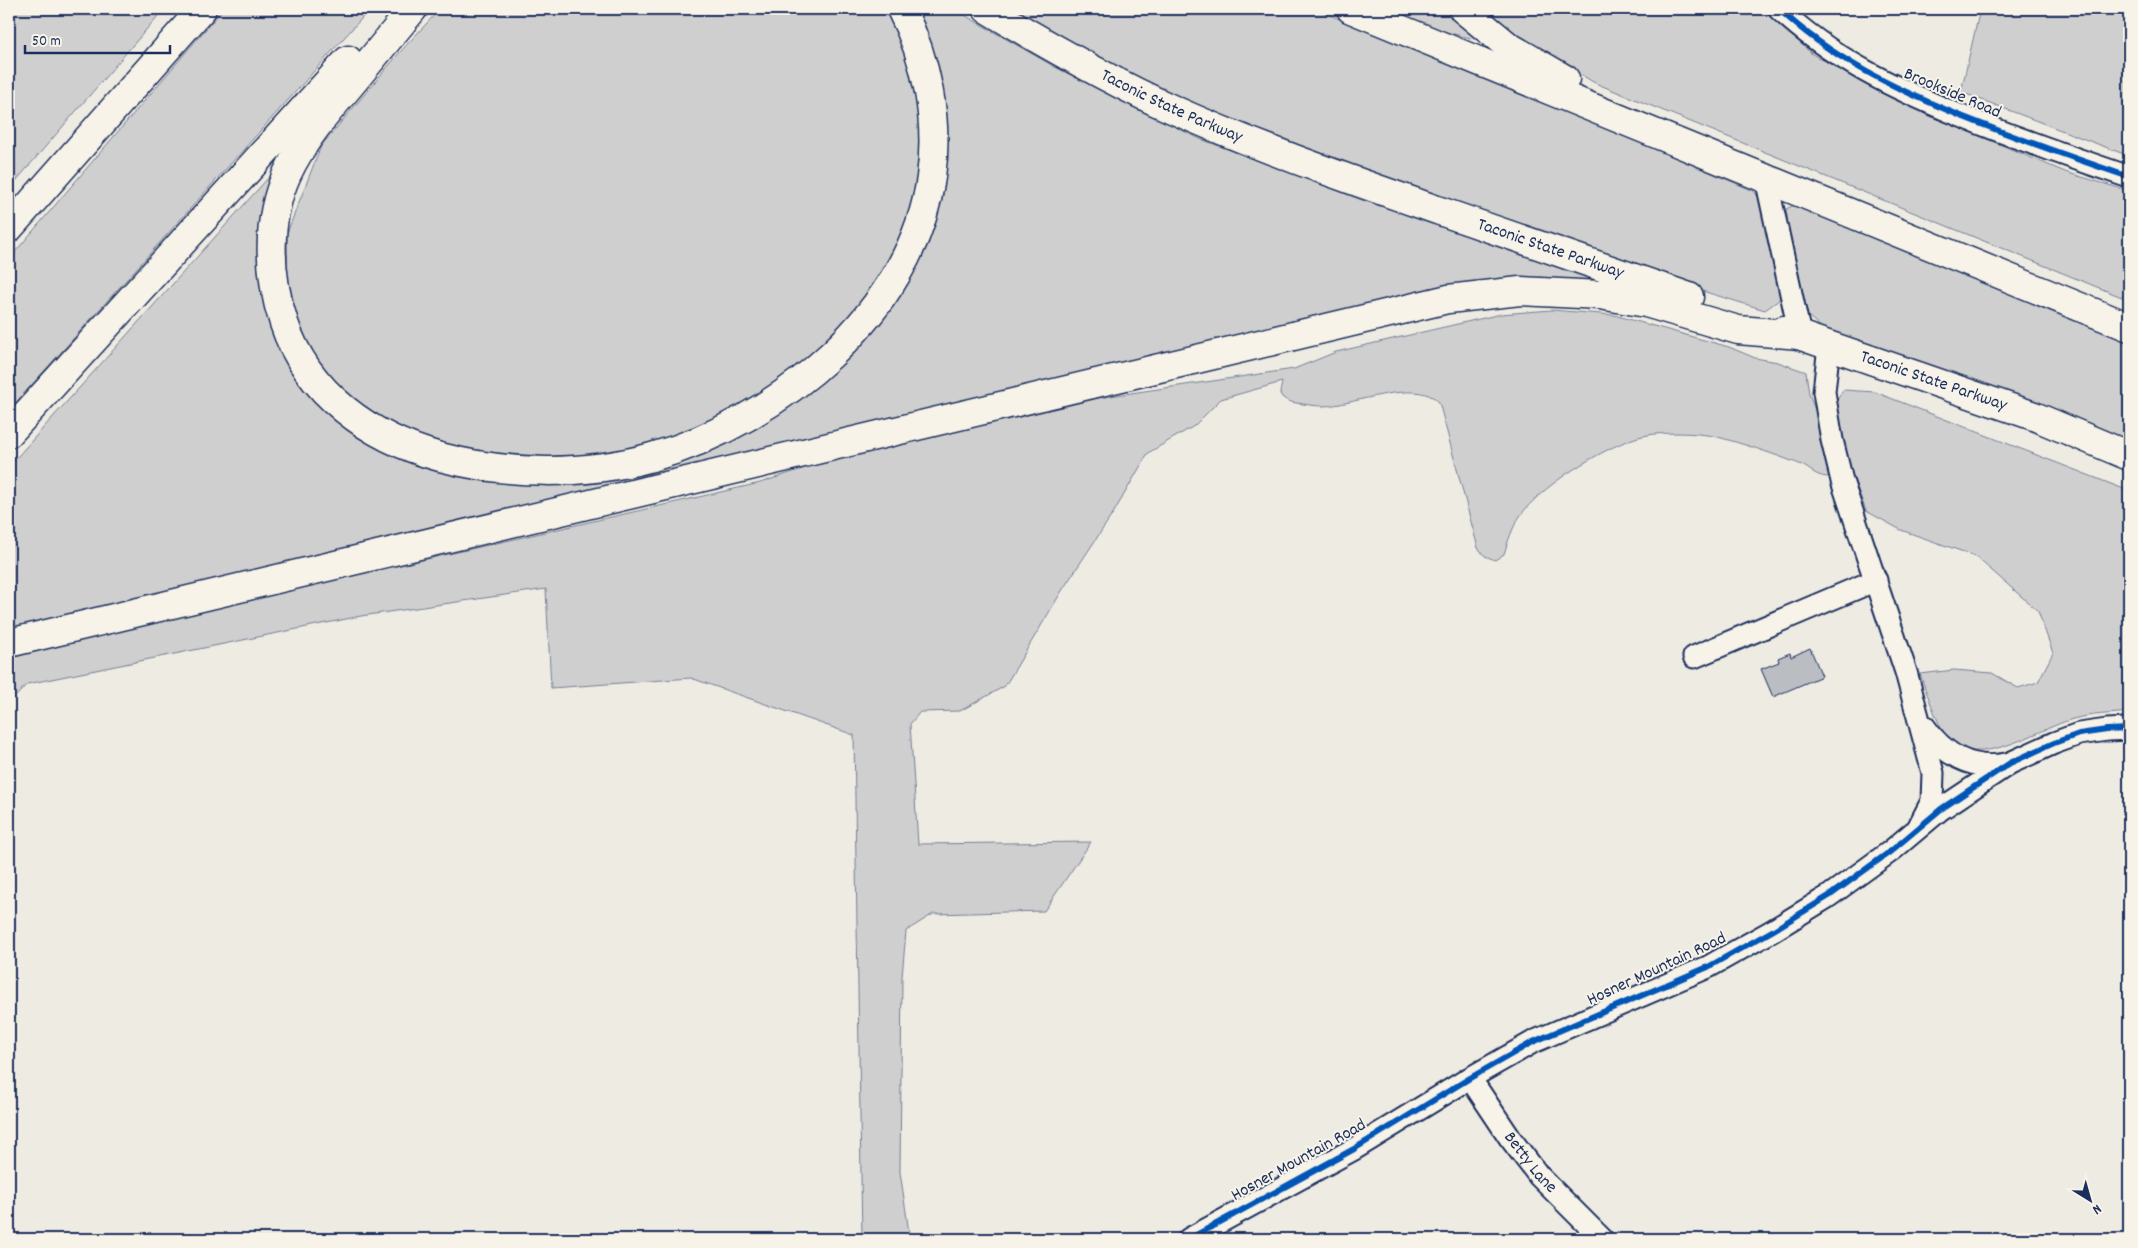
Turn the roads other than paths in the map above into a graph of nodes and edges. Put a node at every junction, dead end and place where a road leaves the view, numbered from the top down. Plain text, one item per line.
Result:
1 (202, 9) edge
2 (395, 9) edge
3 (412, 9) edge
4 (901, 9) edge
5 (987, 9) edge
6 (1351, 9) edge
7 (1463, 9) edge
8 (1779, 9) edge
9 (2129, 177) edge
10 (1766, 178) junction
11 (9, 228) edge
12 (2070, 302) junction
13 (2129, 312) edge
14 (2129, 328) edge
15 (1800, 336) junction
16 (1830, 345) junction
17 (9, 433) edge
18 (2129, 456) edge
19 (1876, 580) junction
20 (9, 643) edge
21 (1694, 657) dead end
22 (1920, 719) junction
23 (2129, 730) edge
24 (2010, 763) junction
25 (1917, 828) junction
26 (1470, 1078) junction
27 (1189, 1239) edge
28 (1602, 1239) edge

1 - 11 highway
2 - 17 highway
3 - 4 highway
5 - 15 highway, Taconic State Parkway
6 - 10 highway
7 - 10 highway
8 - 9 street, Brookside Road
10 - 12 highway
10 - 15 street
12 - 13 street
12 - 14 highway
15 - 16 highway, Taconic State Parkway
15 - 20 highway
16 - 18 highway, Taconic State Parkway
16 - 19 street
19 - 21 street
19 - 22 street
22 - 24 street
22 - 25 street
23 - 24 street, Hosner Mountain Road
24 - 25 street, Hosner Mountain Road
25 - 26 street, Hosner Mountain Road
26 - 27 street, Hosner Mountain Road
26 - 28 street, Betty Lane

